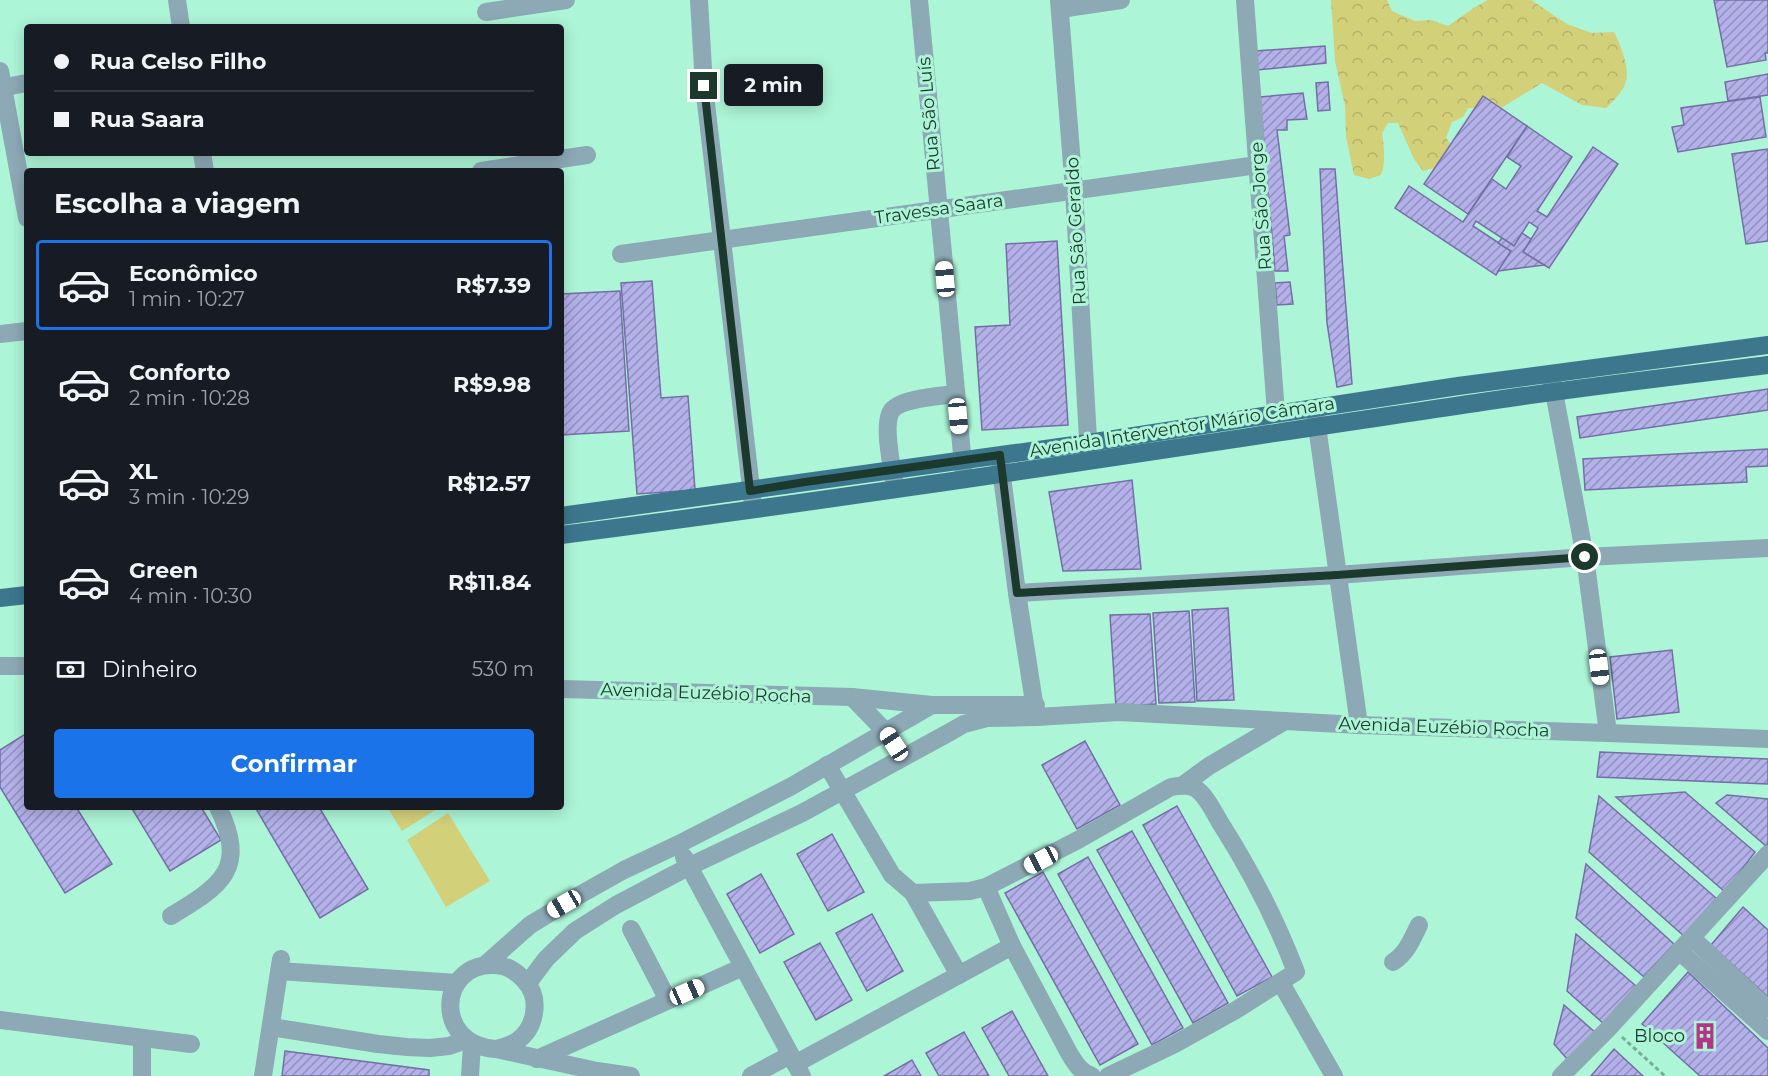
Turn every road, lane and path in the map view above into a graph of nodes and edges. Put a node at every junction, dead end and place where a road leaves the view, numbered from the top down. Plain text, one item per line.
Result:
1 (177, 0) edge
2 (566, 0) edge
3 (699, 0) edge
4 (919, 0) edge
5 (1121, 0) edge
6 (1245, 0) edge
7 (1060, 4) edge
8 (486, 13) edge
9 (181, 24) edge
10 (1, 82) edge
11 (24, 83) edge
12 (587, 155) dead end
13 (493, 164) edge
14 (1257, 165) junction
15 (1074, 190) junction
16 (24, 202) edge
17 (938, 210) junction
18 (723, 240) junction
19 (621, 254) dead end
20 (24, 331) edge
21 (0, 334) edge
22 (1768, 345) edge
23 (1768, 365) edge
24 (1553, 383) junction
25 (956, 394) junction
26 (1314, 407) junction
27 (1276, 412) junction
28 (1318, 428) junction
29 (1088, 443) junction
30 (1000, 455) junction
31 (962, 460) junction
32 (1089, 462) junction
33 (893, 470) junction
34 (1001, 474) junction
35 (964, 480) junction
36 (896, 490) junction
37 (750, 491) junction
38 (754, 511) junction
39 (564, 516) edge
40 (564, 535) edge
41 (1768, 548) edge
42 (1585, 557) junction
43 (1337, 575) junction
44 (1017, 593) junction
45 (24, 595) edge
46 (0, 598) edge
47 (0, 666) edge
48 (24, 666) edge
49 (564, 688) edge
50 (852, 697) junction
51 (932, 705) junction
52 (1036, 711) junction
53 (1285, 721) junction
54 (1359, 725) junction
55 (886, 732) junction
56 (1608, 733) junction
57 (1768, 739) edge
58 (903, 757) junction
59 (827, 765) junction
60 (1183, 785) junction
61 (841, 791) junction
62 (219, 810) edge
63 (677, 845) junction
64 (1768, 854) edge
65 (690, 866) junction
66 (986, 887) junction
67 (914, 893) junction
68 (171, 916) dead end
69 (1419, 925) dead end
70 (631, 928) dead end
71 (1686, 944) junction
72 (1012, 946) junction
73 (1393, 962) dead end
74 (485, 965) junction
75 (743, 967) junction
76 (959, 975) junction
77 (457, 983) junction
78 (528, 983) junction
79 (1281, 983) junction
80 (668, 1000) junction
81 (1768, 1009) edge
82 (0, 1020) edge
83 (1611, 1026) junction
84 (271, 1028) junction
85 (1768, 1031) edge
86 (142, 1038) junction
87 (469, 1042) junction
88 (191, 1044) dead end
89 (496, 1049) junction
90 (537, 1059) junction
91 (796, 1065) edge
92 (142, 1076) edge
93 (263, 1076) edge
94 (470, 1076) edge
95 (631, 1076) edge
96 (751, 1076) edge
97 (1092, 1076) edge
98 (1108, 1076) edge
99 (1334, 1076) edge
100 (1561, 1076) edge
101 (1665, 1076) edge

1 - 9 street
2 - 8 street
3 - 18 street
4 - 17 street, Rua São Luís
5 - 7 street
6 - 14 street, Rua São Jorge
7 - 15 street, Rua São Geraldo
10 - 11 street
10 - 16 street
12 - 13 street
14 - 15 street, Travessa Saara
14 - 27 street, Rua São Jorge
15 - 17 street, Travessa Saara
15 - 29 street, Rua São Geraldo
17 - 18 street, Travessa Saara
17 - 25 street, Rua São Luís
18 - 19 street, Travessa Saara
18 - 37 street
20 - 21 street
22 - 24 main road, Avenida Interventor Mário Câmara
23 - 24 main road, Avenida Interventor Mário Câmara
24 - 26 main road, Avenida Interventor Mário Câmara
24 - 28 main road, Avenida Interventor Mário Câmara
24 - 42 street
25 - 31 street, Rua São Luís
25 - 33 street
26 - 27 main road, Avenida Interventor Mário Câmara
26 - 28 street
27 - 29 main road, Avenida Interventor Mário Câmara
28 - 32 main road, Avenida Interventor Mário Câmara
28 - 43 street
29 - 30 main road, Avenida Interventor Mário Câmara
29 - 32 street, Rua São Geraldo
30 - 31 main road, Avenida Interventor Mário Câmara
30 - 34 street
31 - 33 main road, Avenida Interventor Mário Câmara
31 - 35 street, Rua São Luís
32 - 34 main road, Avenida Interventor Mário Câmara
33 - 36 street
33 - 37 main road, Avenida Interventor Mário Câmara
34 - 35 main road, Avenida Interventor Mário Câmara
34 - 44 street
35 - 36 main road, Avenida Interventor Mário Câmara
36 - 38 main road, Avenida Interventor Mário Câmara
37 - 38 street
37 - 39 main road, Avenida Interventor Mário Câmara
38 - 40 main road, Avenida Interventor Mário Câmara
41 - 42 street
42 - 43 street
42 - 56 street
43 - 44 street
43 - 54 street
44 - 52 street
45 - 46 main road
47 - 48 street
49 - 50 street, Avenida Euzébio Rocha
50 - 51 street, Avenida Euzébio Rocha
50 - 55 street
51 - 52 street, Avenida Euzébio Rocha
51 - 55 street
52 - 53 street, Avenida Euzébio Rocha
52 - 58 street, Avenida Euzébio Rocha
53 - 54 street, Avenida Euzébio Rocha
53 - 60 street
54 - 56 street, Avenida Euzébio Rocha
55 - 58 street
55 - 59 street
56 - 57 street, Avenida Euzébio Rocha
58 - 61 street, Avenida Euzébio Rocha
59 - 61 street
59 - 63 street
60 - 66 street
60 - 79 street
61 - 65 street, Avenida Euzébio Rocha
61 - 67 street
62 - 68 street
63 - 65 street
63 - 74 street
64 - 71 street
65 - 75 street
65 - 78 street, Avenida Euzébio Rocha
66 - 67 street
66 - 72 street
67 - 76 street
69 - 73 street
70 - 80 street
71 - 81 street
71 - 83 street
71 - 85 street
72 - 76 street
72 - 97 street
74 - 77 street
74 - 78 street
75 - 80 street
75 - 91 street
76 - 91 street
77 - 84 street
77 - 87 street
78 - 89 street
79 - 98 street
79 - 99 street
80 - 90 street
82 - 86 street
83 - 100 street
83 - 101 path
84 - 87 street
84 - 93 street
86 - 88 street
86 - 92 street
87 - 89 street
87 - 94 street
89 - 90 street
90 - 95 street
91 - 96 street

